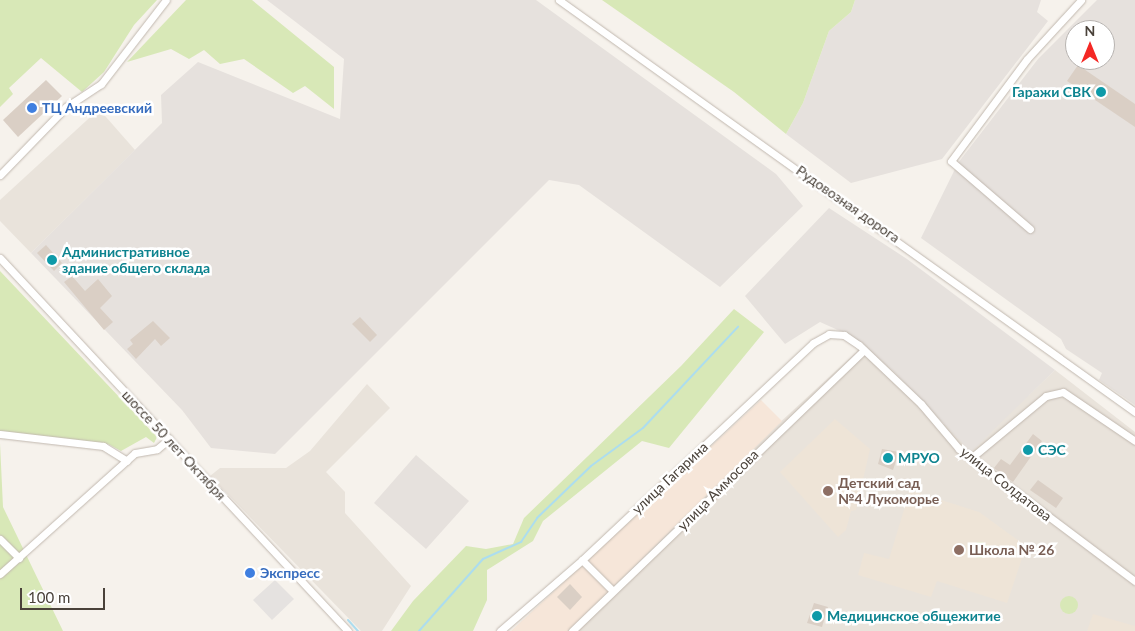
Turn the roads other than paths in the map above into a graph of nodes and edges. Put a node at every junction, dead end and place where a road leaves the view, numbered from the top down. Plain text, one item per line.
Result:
1 (166, 0) edge
2 (559, 0) edge
3 (1081, 0) edge
4 (0, 174) edge
5 (1030, 229) dead end
6 (0, 258) edge
7 (844, 335) joint
8 (864, 350) junction
9 (1135, 412) edge
10 (0, 434) edge
11 (168, 439) junction
12 (1135, 441) edge
13 (971, 458) junction
14 (127, 461) junction
15 (0, 539) edge
16 (19, 558) junction
17 (582, 560) junction
18 (0, 574) edge
19 (1135, 581) edge
20 (611, 589) junction
21 (348, 631) edge
22 (500, 631) edge
23 (572, 631) edge

1 - 4 street
2 - 9 street, Рудовозная дорога
3 - 5 street
6 - 11 street, шоссе 50 лет Октября
7 - 8 street, улица Солдатова
7 - 17 street, улица Гагарина
8 - 13 street, улица Солдатова
8 - 20 street, улица Аммосова
10 - 14 street
11 - 14 street
11 - 21 street, шоссе 50 лет Октября
12 - 13 street
13 - 19 street, улица Солдатова
14 - 16 street
15 - 16 street
16 - 18 street
17 - 20 street
17 - 22 street, улица Гагарина
20 - 23 street, улица Аммосова

